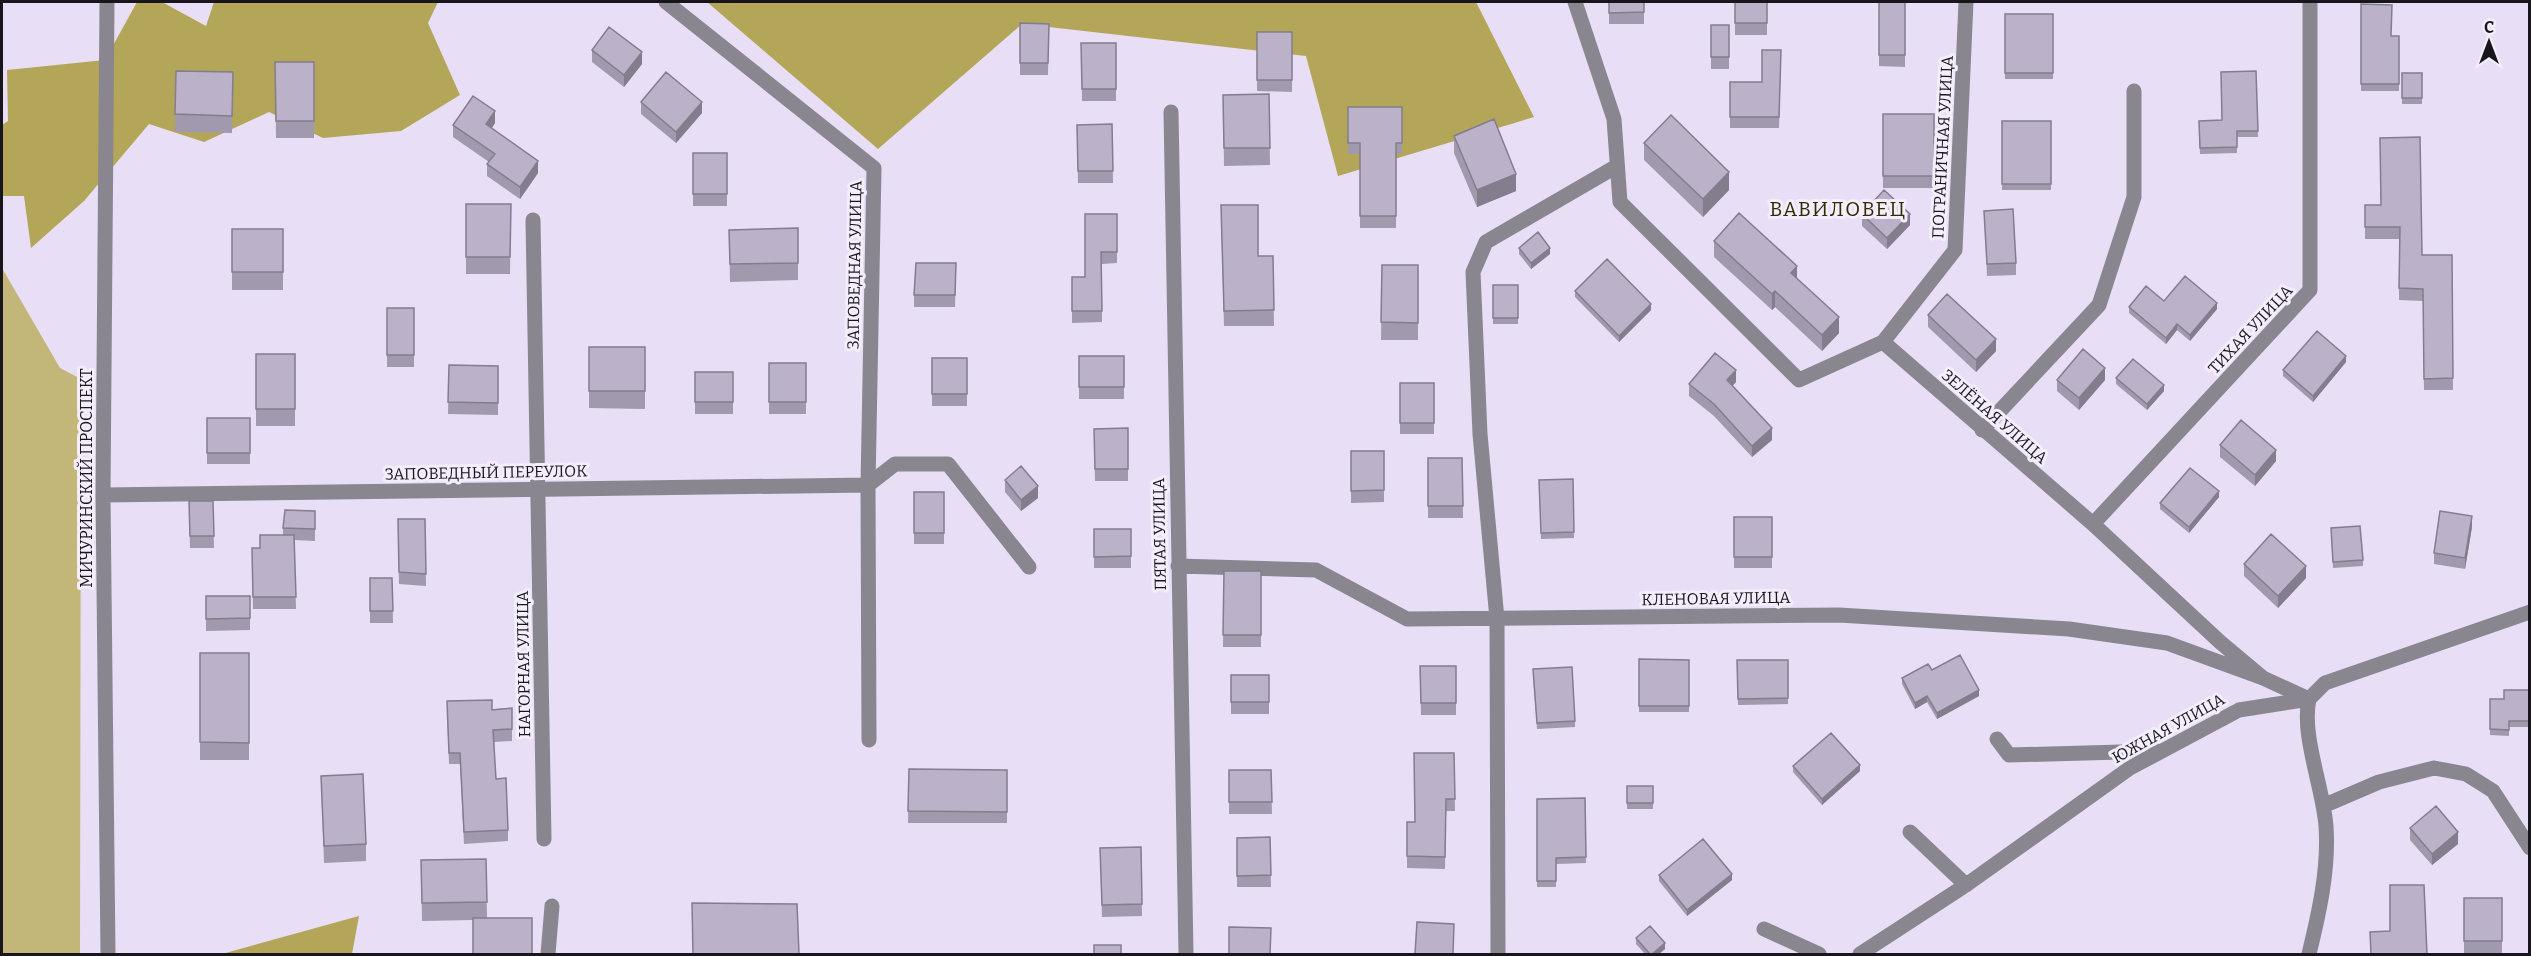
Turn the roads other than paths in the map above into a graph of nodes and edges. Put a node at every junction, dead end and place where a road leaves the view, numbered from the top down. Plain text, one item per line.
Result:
1 (107, 2) edge
2 (666, 2) edge
3 (1575, 2) edge
4 (1966, 2) edge
5 (2310, 2) edge
6 (2134, 92) dead end
7 (1171, 112) dead end
8 (1617, 166) junction
9 (533, 220) dead end
10 (1883, 342) junction
11 (1982, 429) junction
12 (868, 485) junction
13 (537, 490) junction
14 (104, 495) junction
15 (2092, 524) junction
16 (1178, 566) junction
17 (1029, 567) dead end
18 (2529, 612) edge
19 (1497, 619) junction
20 (2263, 678) junction
21 (2309, 699) junction
22 (1997, 739) dead end
23 (868, 740) dead end
24 (2162, 751) junction
25 (2323, 806) junction
26 (1910, 831) dead end
27 (544, 838) dead end
28 (2529, 848) edge
29 (1966, 885) junction
30 (552, 906) dead end
31 (1764, 929) dead end
32 (108, 954) edge
33 (548, 954) edge
34 (1186, 954) edge
35 (1498, 954) edge
36 (1819, 954) edge
37 (1860, 954) edge
38 (2308, 954) edge

1 - 14 street, МИЧУРИНСКИЙ ПРОСПЕКТ
2 - 12 street, ЗАПОВЕДНАЯ УЛИЦА
3 - 8 street
4 - 10 street, ПОГРАНИЧНАЯ УЛИЦА
5 - 15 street, ТИХАЯ УЛИЦА
6 - 11 street
7 - 16 street, ПЯТАЯ УЛИЦА
8 - 10 street
8 - 19 street
9 - 13 street, НАГОРНАЯ УЛИЦА
10 - 11 street, ЗЕЛЁНАЯ УЛИЦА
11 - 15 street, ЗЕЛЁНАЯ УЛИЦА
12 - 13 street, ЗАПОВЕДНЫЙ ПЕРЕУЛОК
12 - 17 street
12 - 23 street
13 - 14 street, ЗАПОВЕДНЫЙ ПЕРЕУЛОК
13 - 27 street, НАГОРНАЯ УЛИЦА
14 - 32 street, МИЧУРИНСКИЙ ПРОСПЕКТ
15 - 20 street, ЗЕЛЁНАЯ УЛИЦА
16 - 19 street, КЛЕНОВАЯ УЛИЦА
16 - 34 street, ПЯТАЯ УЛИЦА
18 - 21 street, ЮЖНАЯ УЛИЦА
19 - 20 street, КЛЕНОВАЯ УЛИЦА
19 - 35 street
20 - 21 street, ЗЕЛЁНАЯ УЛИЦА
21 - 24 street, ЮЖНАЯ УЛИЦА
21 - 25 street
22 - 24 street
24 - 29 street, ЮЖНАЯ УЛИЦА
25 - 28 street
25 - 38 street
26 - 29 street
29 - 37 street, ЮЖНАЯ УЛИЦА
30 - 33 street
31 - 36 street

